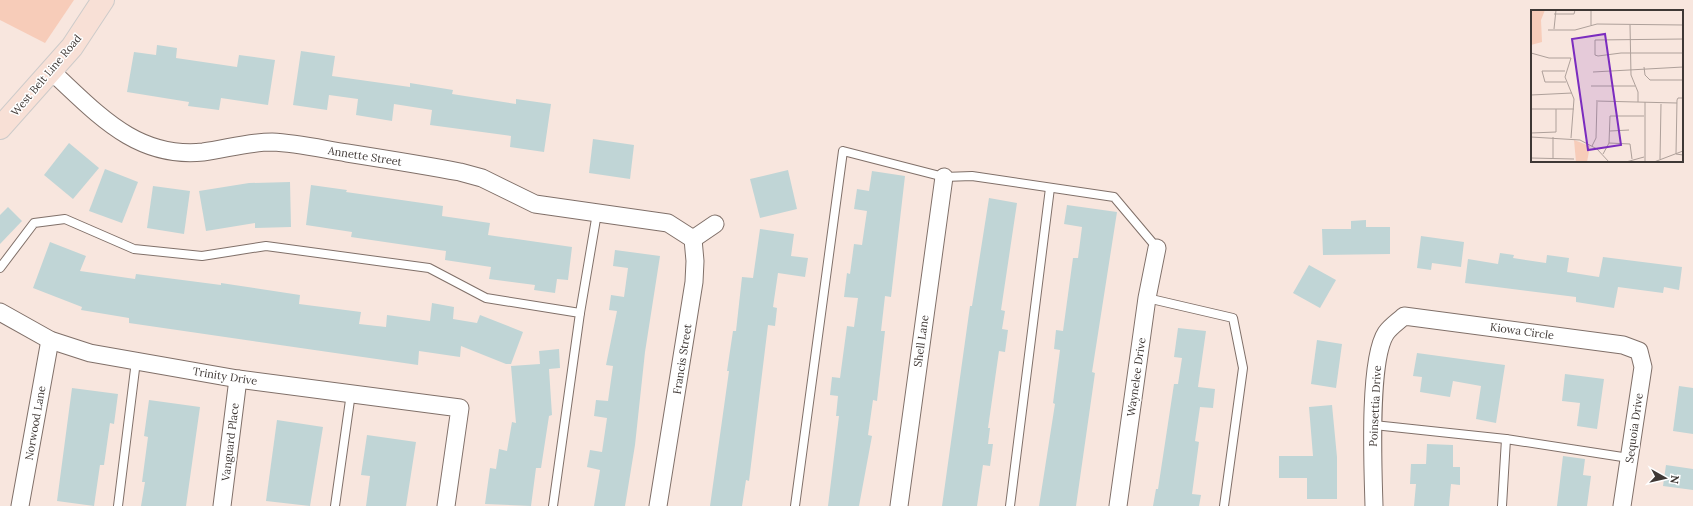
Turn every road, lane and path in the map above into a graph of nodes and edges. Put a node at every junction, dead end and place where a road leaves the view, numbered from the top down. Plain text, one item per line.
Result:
1 (103, 0) edge
2 (51, 71) junction
3 (0, 128) edge
4 (944, 177) junction
5 (1050, 188) junction
6 (597, 213) junction
7 (715, 224) dead end
8 (693, 238) junction
9 (1157, 248) joint
10 (0, 268) edge
11 (1147, 298) junction
12 (0, 312) edge
13 (580, 313) junction
14 (1404, 316) joint
15 (50, 340) junction
16 (1639, 351) joint
17 (136, 361) junction
18 (238, 378) junction
19 (351, 392) junction
20 (1374, 425) junction
21 (1506, 440) junction
22 (1630, 458) junction
23 (20, 506) edge
24 (118, 506) edge
25 (222, 506) edge
26 (335, 506) edge
27 (446, 506) edge
28 (553, 506) edge
29 (658, 506) edge
30 (795, 506) edge
31 (899, 506) edge
32 (1010, 506) edge
33 (1118, 506) edge
34 (1224, 506) edge
35 (1374, 506) edge
36 (1502, 506) edge
37 (1622, 506) edge

1 - 2 main road, West Belt Line Road
2 - 3 main road, West Belt Line Road
2 - 6 street, Annette Street
4 - 5 lane
4 - 30 lane
4 - 31 street, Shell Lane
5 - 9 lane
5 - 32 lane
6 - 8 street, Annette Street
6 - 13 lane
7 - 8 street
8 - 29 street, Francis Street
9 - 11 street, Waynelee Drive
10 - 13 lane
11 - 33 street, Waynelee Drive
11 - 34 lane
12 - 15 street, Trinity Drive
13 - 28 lane
14 - 16 street, Kiowa Circle
14 - 20 street, Poinsettia Drive
15 - 17 street, Trinity Drive
15 - 23 street, Norwood Lane
16 - 22 street, Sequoia Drive
17 - 18 street, Trinity Drive
17 - 24 lane
18 - 19 street, Trinity Drive
18 - 25 street, Vanguard Place
19 - 26 lane
19 - 27 street, Trinity Drive
20 - 21 lane
20 - 35 street, Poinsettia Drive
21 - 22 lane
21 - 36 lane
22 - 37 street, Sequoia Drive

